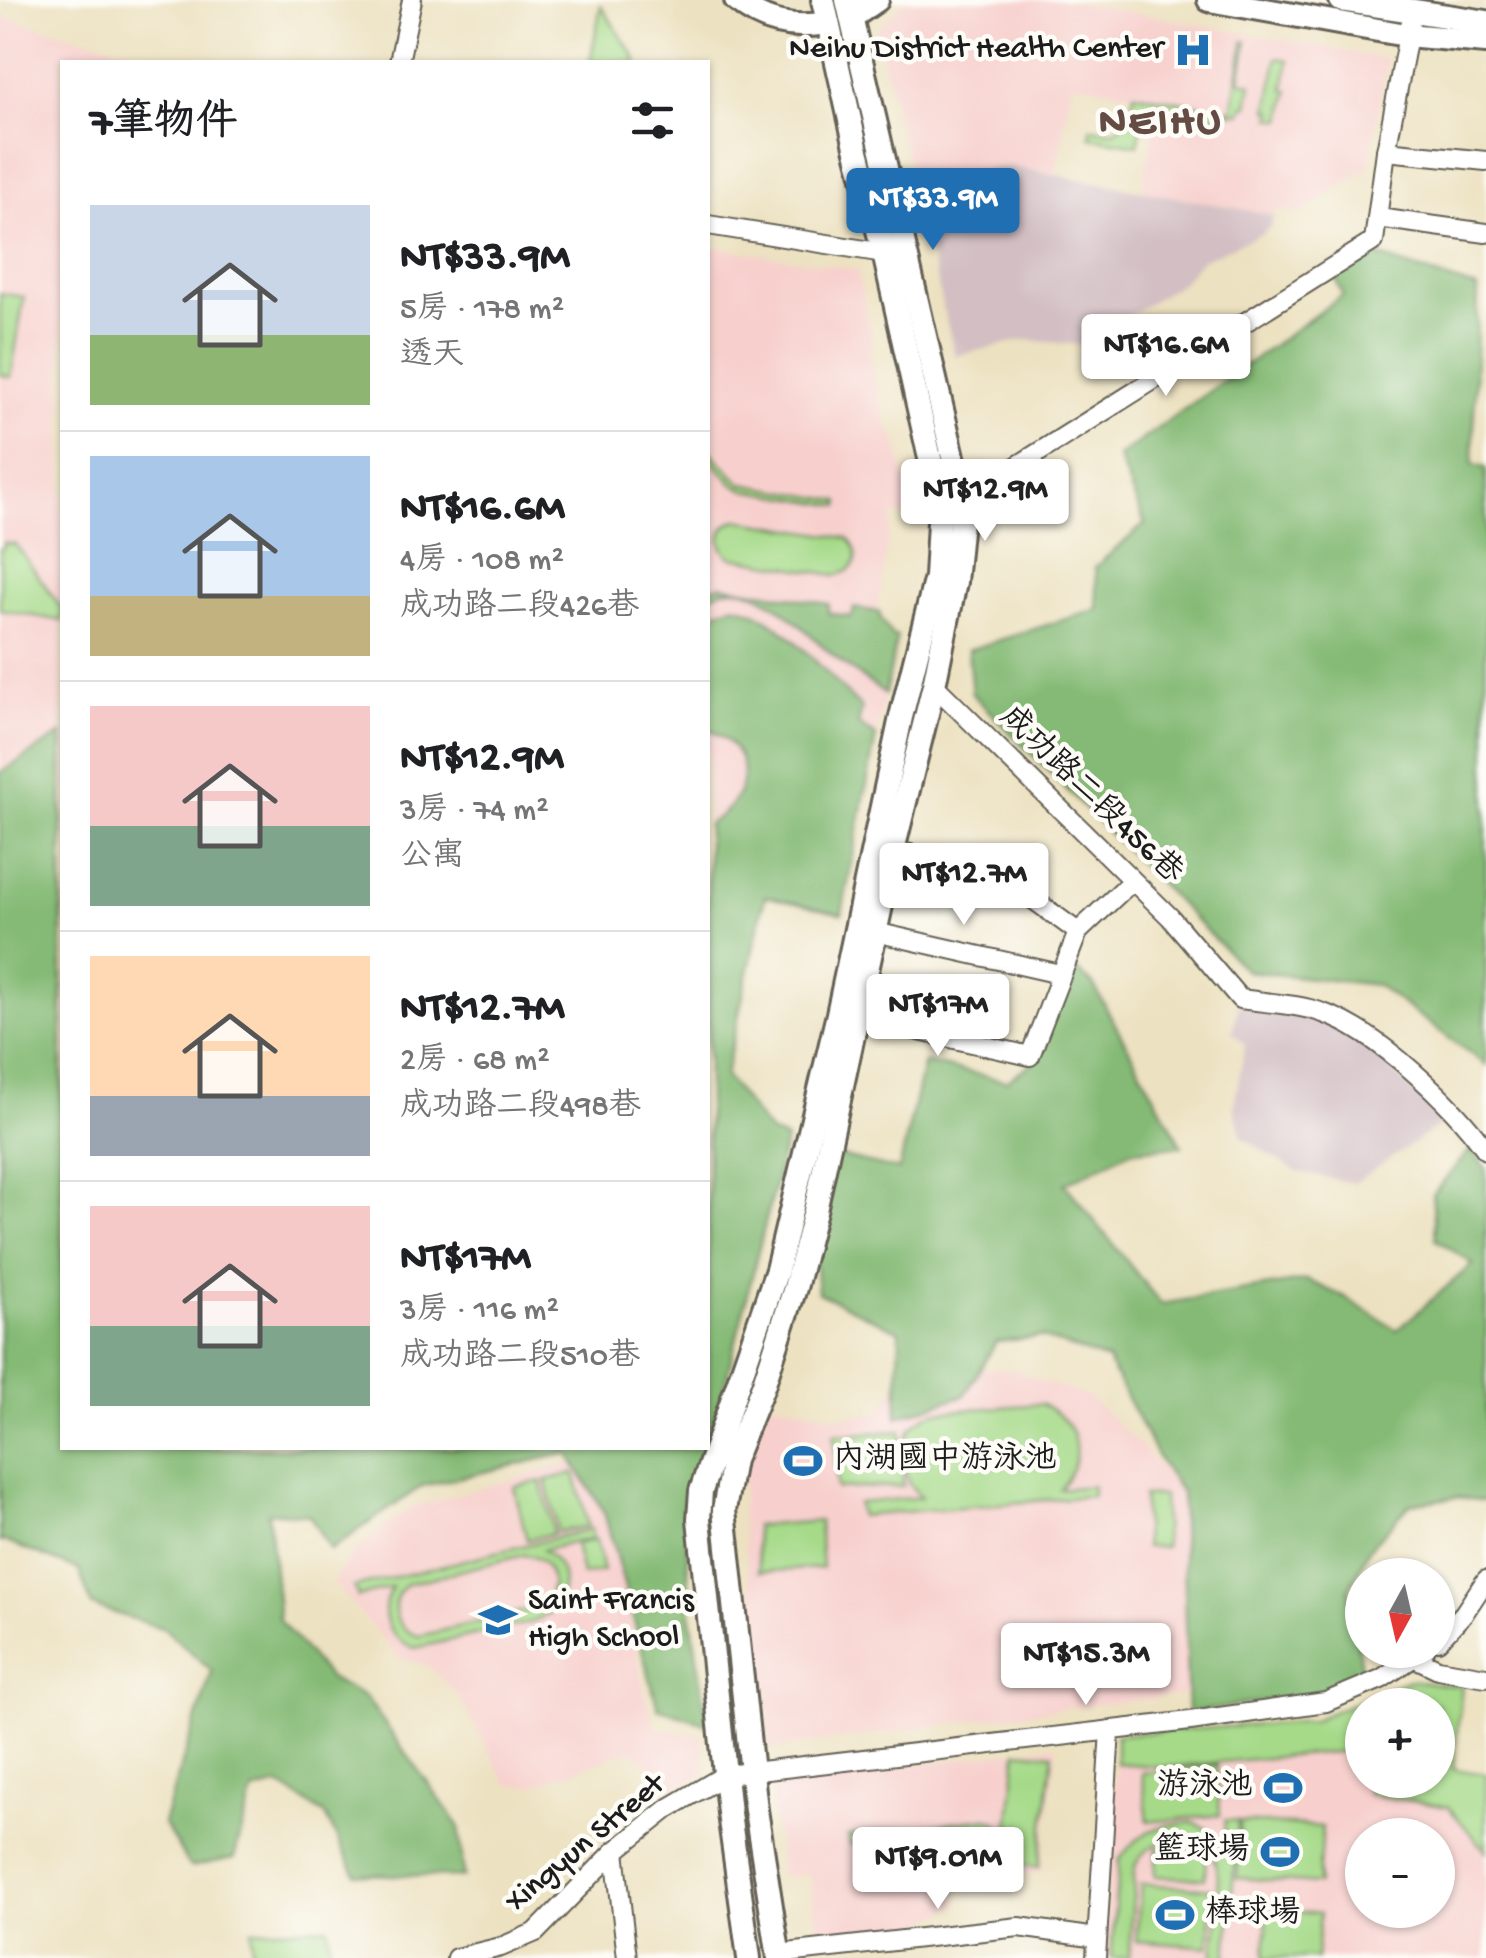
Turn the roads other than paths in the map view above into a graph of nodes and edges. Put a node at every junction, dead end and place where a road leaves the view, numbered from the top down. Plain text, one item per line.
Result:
1 (412, 0) edge
2 (736, 0) edge
3 (877, 0) edge
4 (1208, 0) edge
5 (1341, 0) edge
6 (849, 9) edge
7 (825, 11) edge
8 (1412, 16) edge
9 (1486, 22) edge
10 (1486, 42) edge
11 (399, 60) edge
12 (1386, 151) junction
13 (1486, 161) edge
14 (1378, 218) junction
15 (710, 225) edge
16 (1486, 233) edge
17 (894, 251) junction
18 (952, 502) junction
19 (934, 685) junction
20 (883, 848) junction
21 (1132, 881) junction
22 (867, 930) junction
23 (1078, 932) junction
24 (1060, 974) junction
25 (857, 1016) junction
26 (1486, 1150) edge
27 (1486, 1580) edge
28 (1455, 1622) edge
29 (1399, 1668) edge
30 (1437, 1668) edge
31 (1486, 1677) edge
32 (1110, 1730) junction
33 (752, 1772) junction
34 (725, 1775) junction
35 (615, 1851) junction
36 (1098, 1938) junction
37 (836, 1953) edge
38 (779, 1956) edge
39 (456, 1958) edge
40 (627, 1958) edge
41 (749, 1958) edge
42 (1096, 1958) edge

1 - 11 street
2 - 7 main road
3 - 6 main road
4 - 8 main road
5 - 8 main road
6 - 17 main road
7 - 17 main road
8 - 9 main road
8 - 10 main road
8 - 12 street
12 - 13 street
12 - 14 street
14 - 16 street
14 - 18 street
15 - 17 street
17 - 18 main road
18 - 19 main road
18 - 20 main road
19 - 20 main road
19 - 21 street, 成功路二段456巷
20 - 22 main road
20 - 23 street
21 - 23 street
21 - 26 street, 成功路二段456巷
22 - 24 street
22 - 25 main road
22 - 34 main road
23 - 24 street
24 - 25 street
25 - 33 main road
27 - 28 street
29 - 32 street, Xingyun Street
30 - 31 street
32 - 33 street, Xingyun Street
32 - 36 street
33 - 34 street, Xingyun Street
33 - 38 main road
34 - 35 street, Xingyun Street
34 - 41 main road
35 - 39 street, Xingyun Street
35 - 40 street
36 - 37 street
36 - 42 street
37 - 38 street

